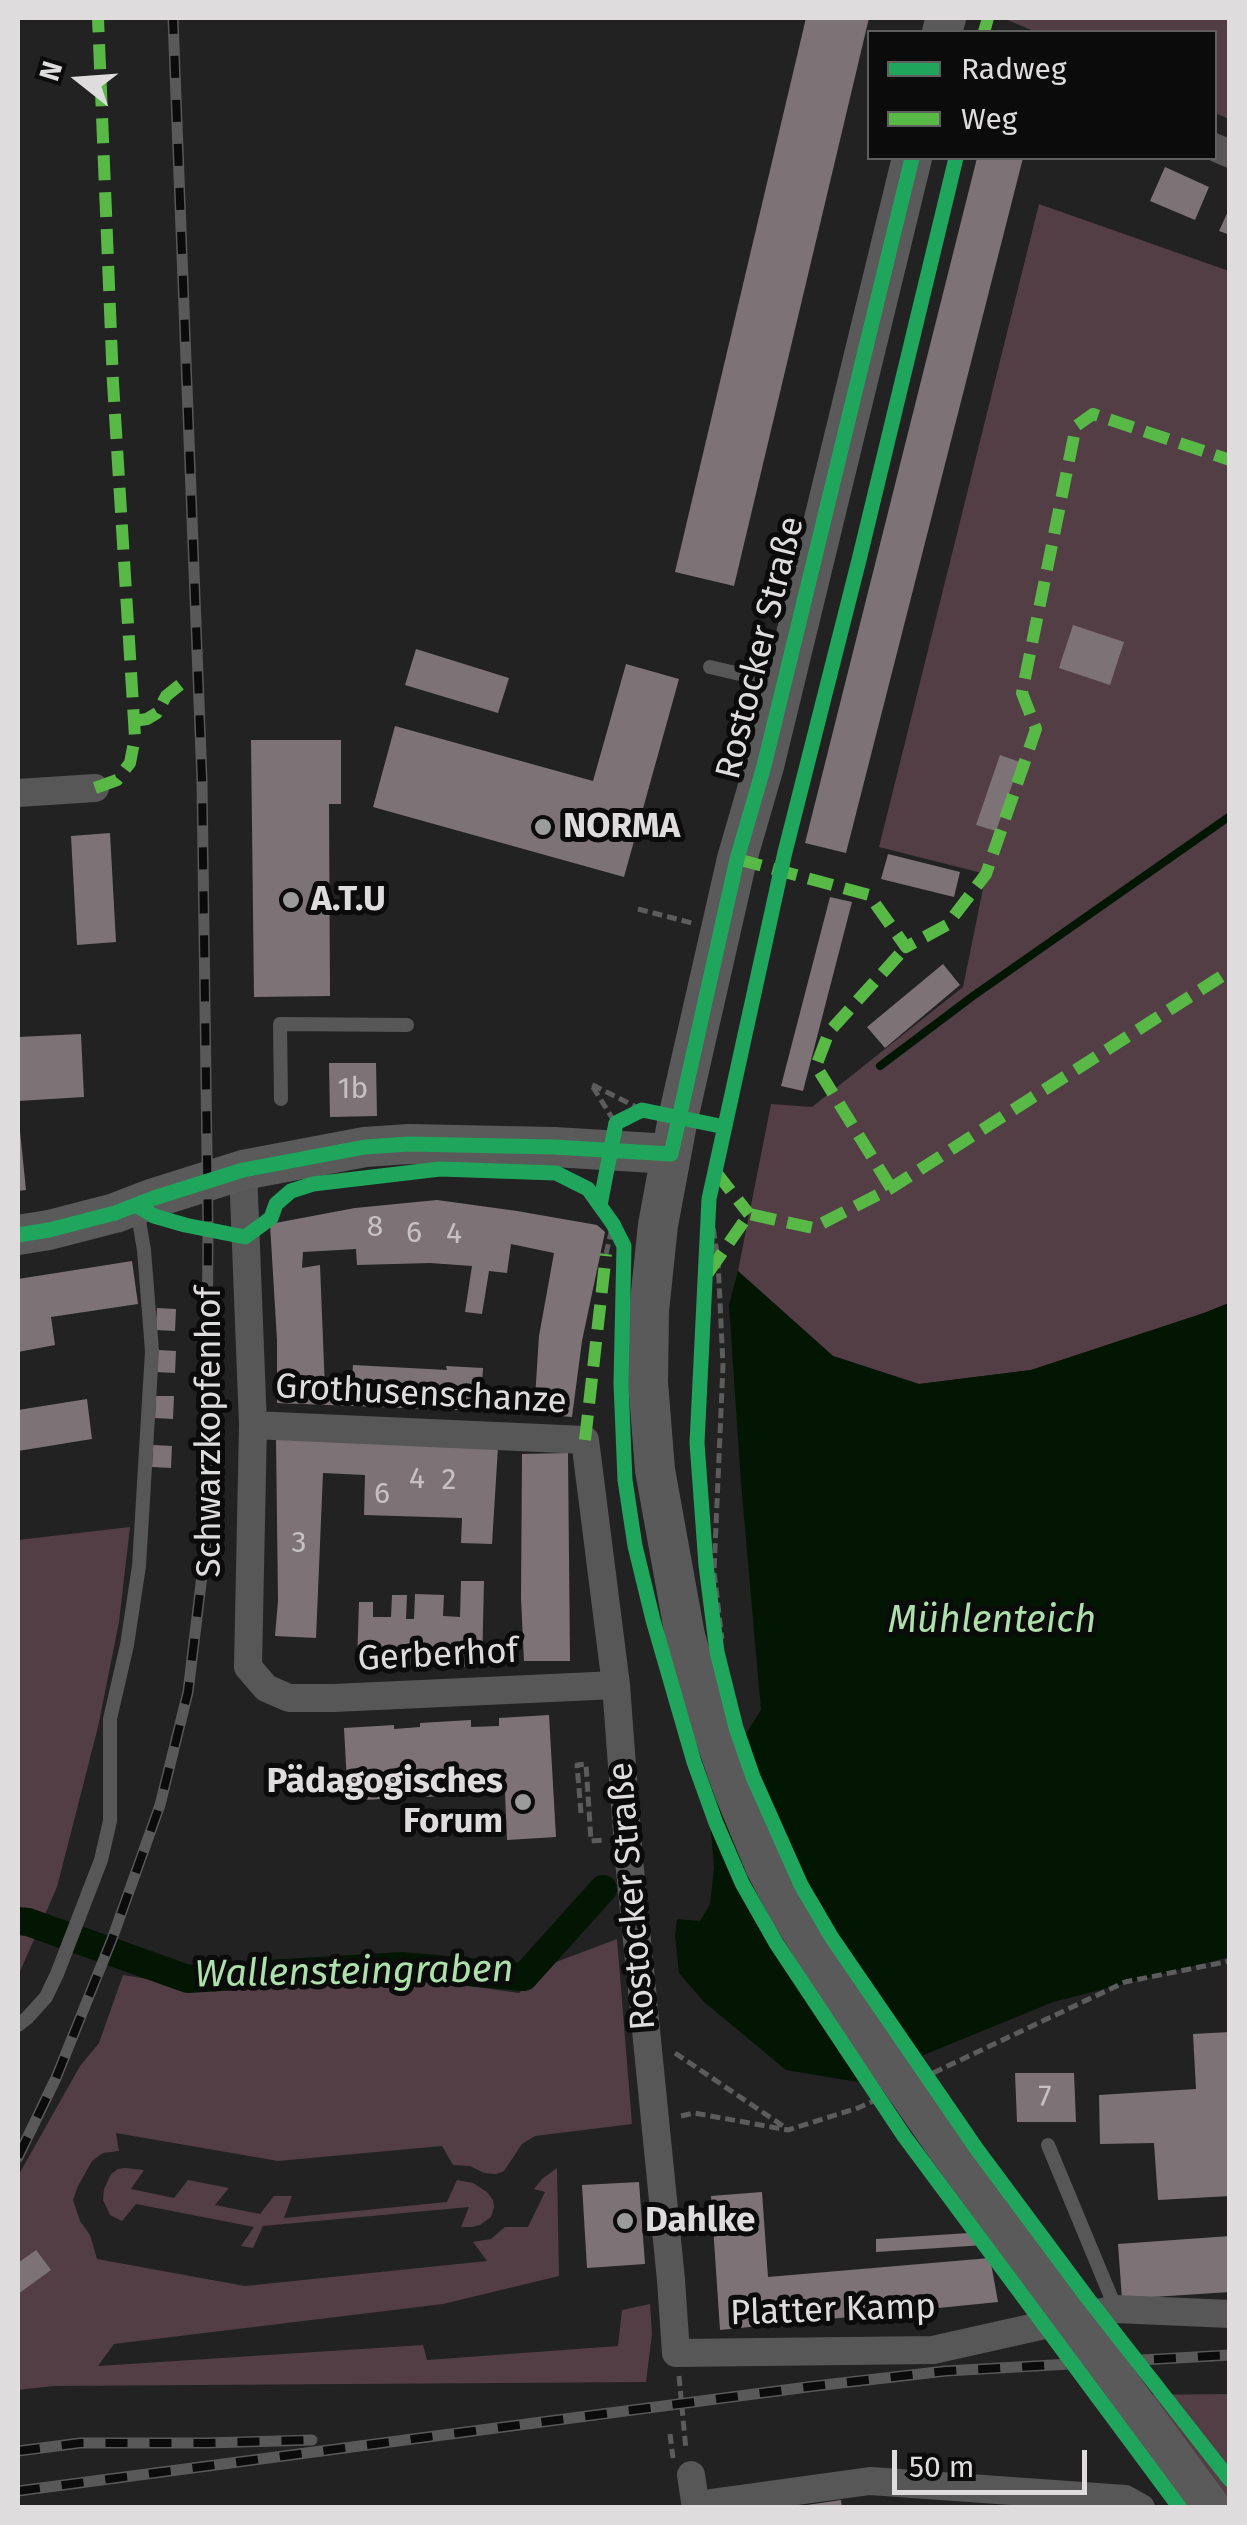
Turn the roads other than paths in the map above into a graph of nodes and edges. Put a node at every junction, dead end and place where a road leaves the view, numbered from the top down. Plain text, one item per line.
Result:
1 (912, 160) edge
2 (710, 667) dead end
3 (784, 685) junction
4 (95, 788) dead end
5 (18, 793) edge
6 (407, 1025) dead end
7 (280, 1099) dead end
8 (671, 1154) junction
9 (243, 1170) junction
10 (136, 1205) junction
11 (18, 1235) edge
12 (253, 1425) junction
13 (585, 1440) joint
14 (616, 1685) junction
15 (266, 1688) joint
16 (18, 2025) edge
17 (1048, 2145) dead end
18 (1116, 2309) junction
19 (1230, 2314) edge
20 (676, 2353) joint
21 (682, 2466) road end
22 (696, 2506) edge
23 (1141, 2508) edge
24 (1211, 2508) edge

1 - 3 main road, Rostocker Straße
2 - 3 lane
3 - 8 main road, Rostocker Straße
4 - 5 street
6 - 7 lane
8 - 9 main road
8 - 24 main road, Rostocker Straße, bridge
9 - 10 main road
9 - 12 street, Schwarzkopfenhof
10 - 11 main road
10 - 16 lane
12 - 13 street, Grothusenschanze
12 - 15 street, Schwarzkopfenhof
13 - 14 street, Rostocker Straße
14 - 15 street, Gerberhof
14 - 20 street, Rostocker Straße
17 - 18 lane
18 - 19 street, Platter Kamp
18 - 20 street, Platter Kamp
21 - 22 street
22 - 23 street

